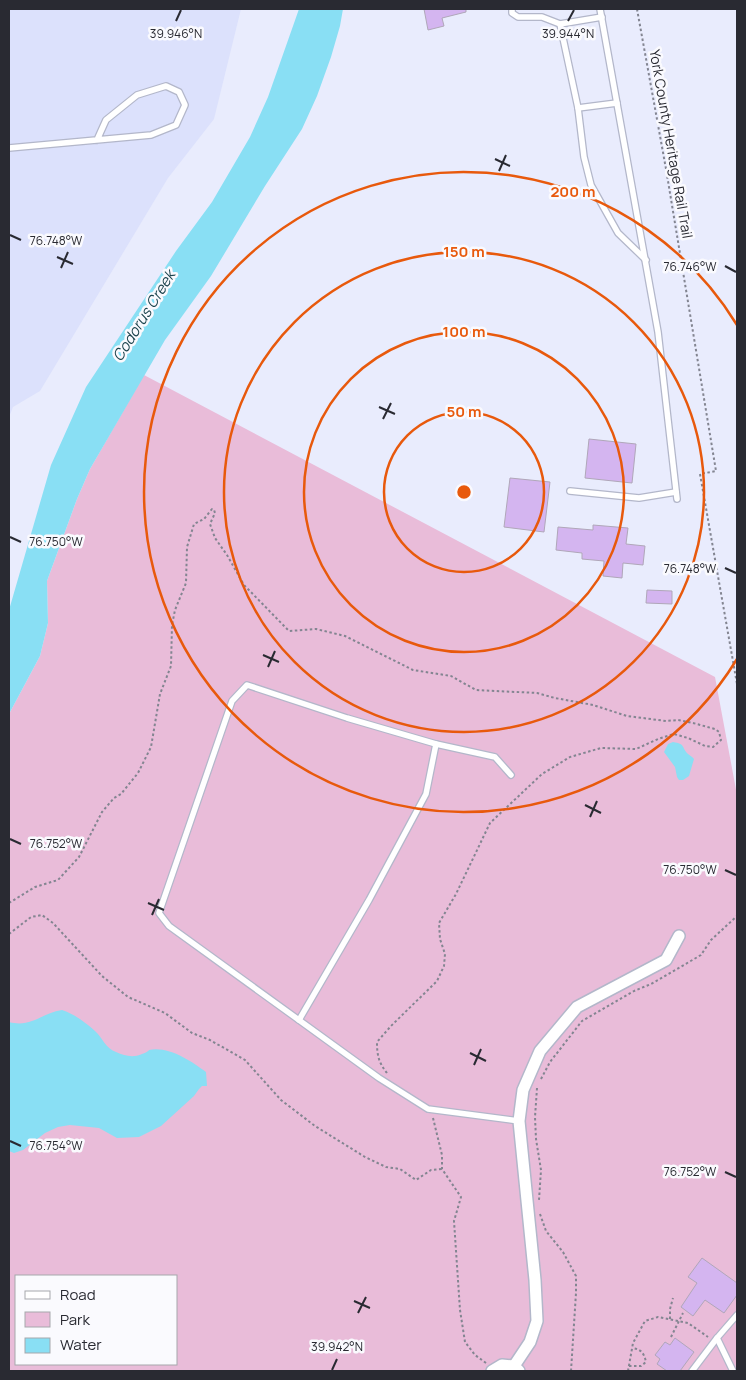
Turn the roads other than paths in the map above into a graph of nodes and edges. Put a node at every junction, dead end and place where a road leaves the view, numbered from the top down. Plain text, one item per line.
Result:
1 (512, 9) edge
2 (600, 9) edge
3 (602, 17) junction
4 (560, 24) junction
5 (617, 103) junction
6 (578, 108) junction
7 (96, 140) junction
8 (9, 148) edge
9 (646, 260) junction
10 (570, 491) dead end
11 (436, 744) junction
12 (511, 775) dead end
13 (679, 936) dead end
14 (299, 1020) junction
15 (518, 1121) junction
16 (737, 1315) edge
17 (717, 1338) junction
18 (516, 1369) edge
19 (494, 1370) edge
20 (692, 1371) edge
21 (733, 1371) edge

1 - 4 lane
2 - 3 lane
3 - 4 lane
3 - 5 lane
4 - 6 lane
5 - 6 lane
5 - 9 lane
6 - 9 lane
7 - 7 lane
7 - 8 lane
9 - 10 lane
11 - 12 lane
11 - 14 lane
11 - 14 lane
13 - 15 street
14 - 15 lane
15 - 18 street
16 - 17 lane
17 - 20 lane
17 - 21 lane
18 - 19 street

